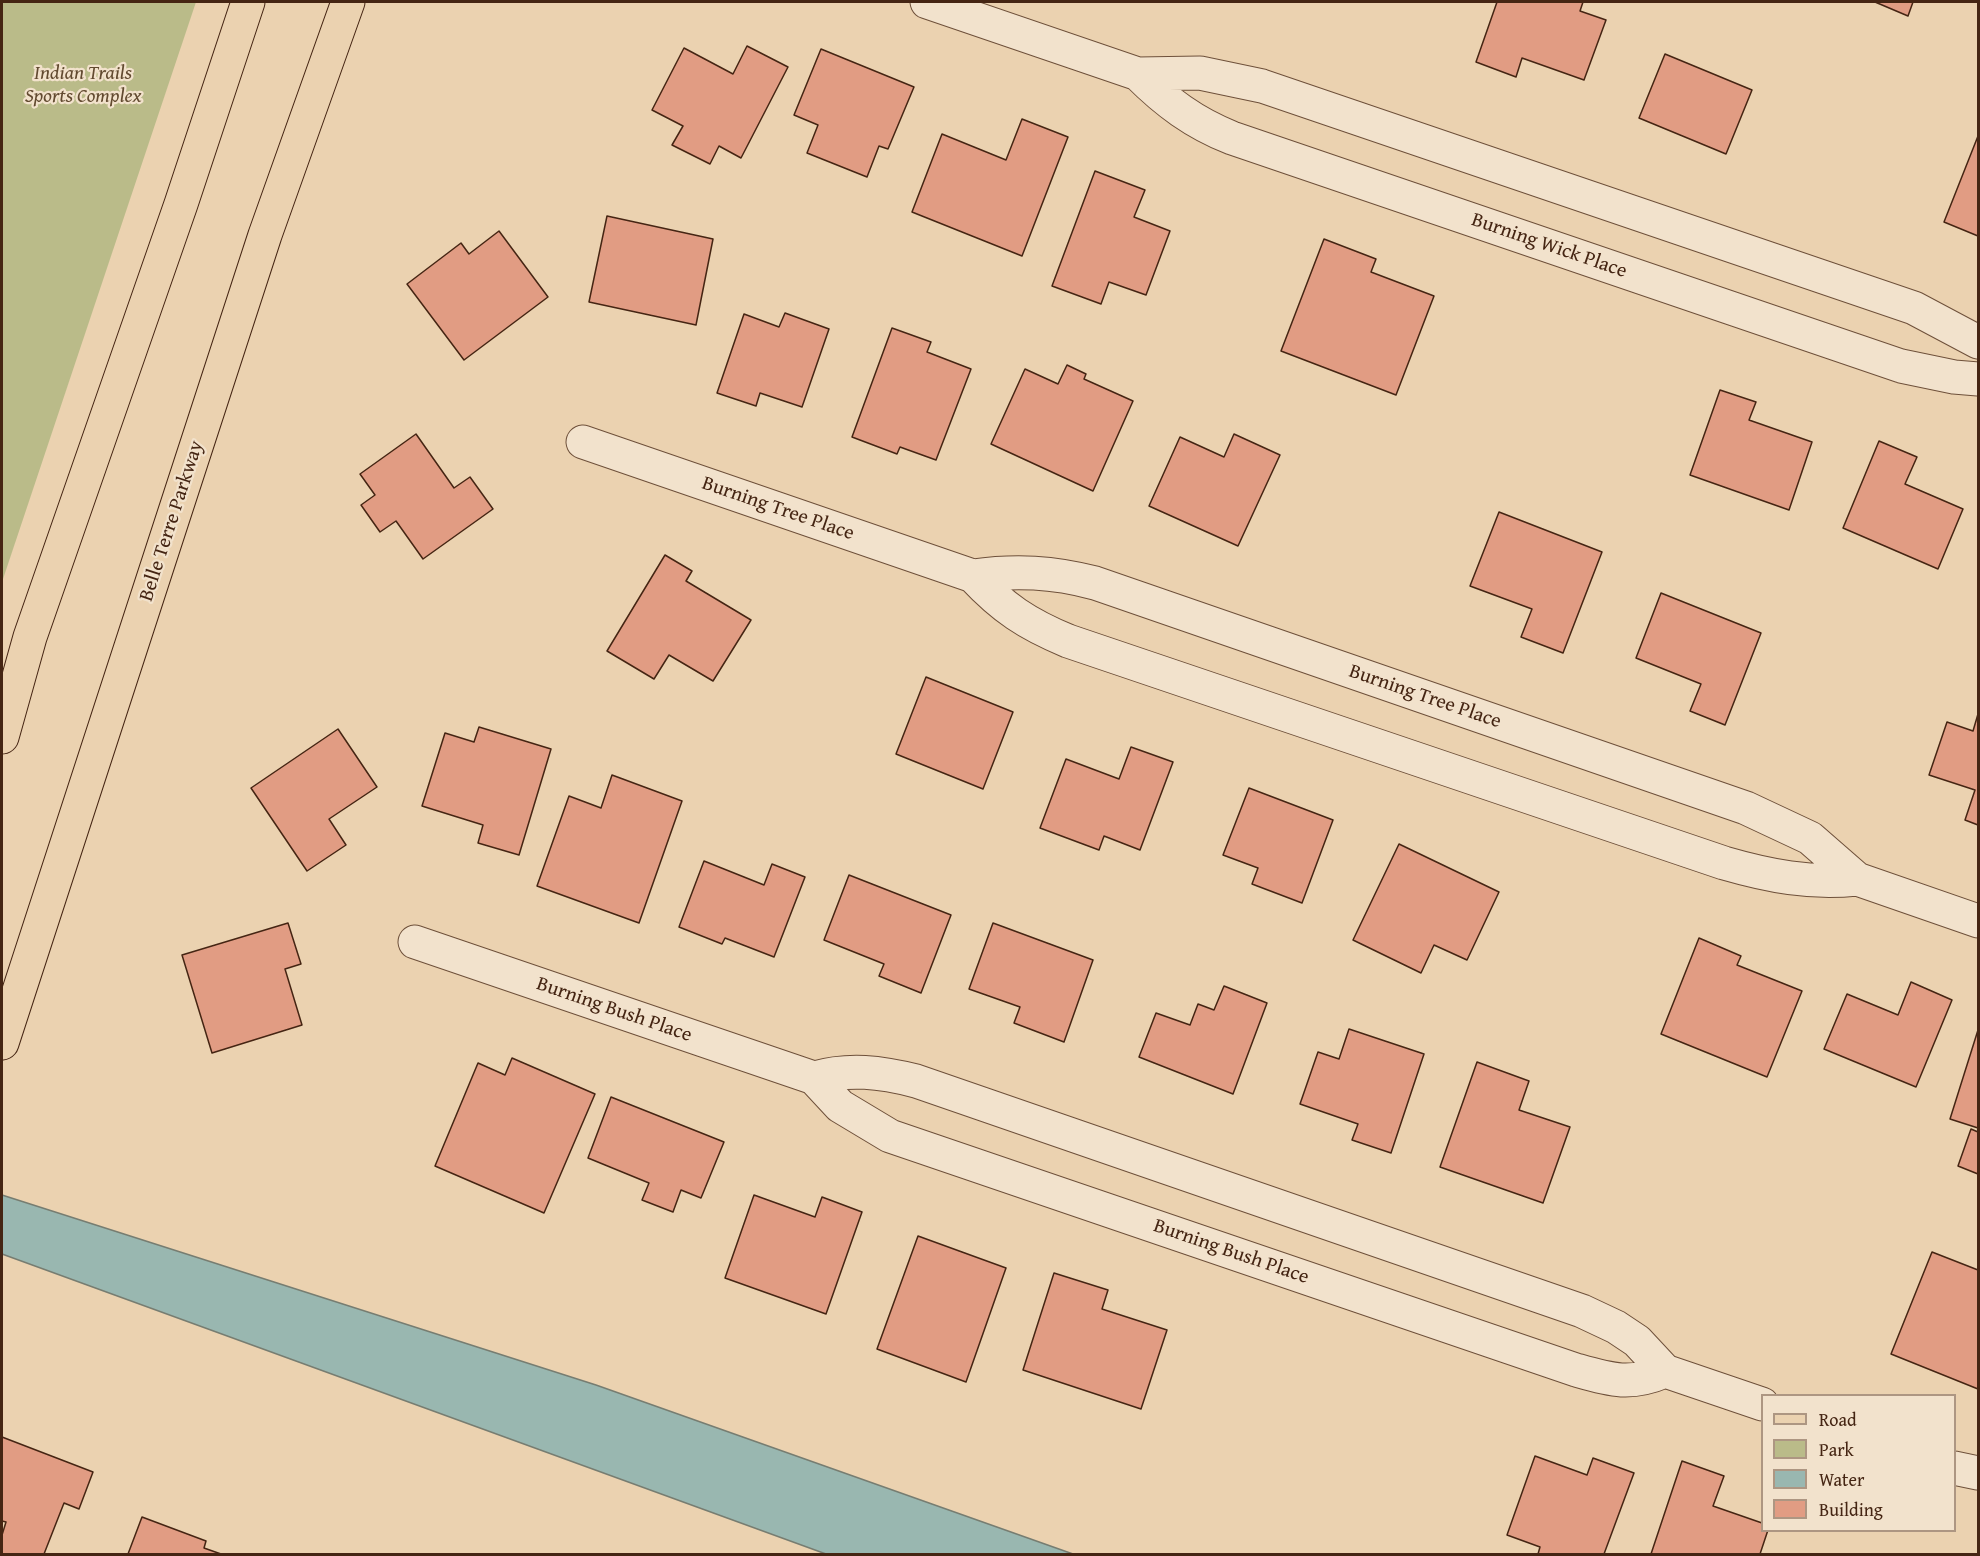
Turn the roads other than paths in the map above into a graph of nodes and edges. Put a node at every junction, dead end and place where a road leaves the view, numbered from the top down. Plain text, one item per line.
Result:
1 (248, 2) edge
2 (348, 2) edge
3 (927, 2) edge
4 (1138, 74) junction
5 (1978, 342) edge
6 (1978, 379) edge
7 (583, 442) dead end
8 (973, 576) junction
9 (2, 737) edge
10 (1857, 879) junction
11 (1978, 921) edge
12 (415, 942) dead end
13 (2, 1043) edge
14 (814, 1078) junction
15 (1665, 1371) junction
16 (1761, 1404) edge
17 (1956, 1468) edge
18 (1978, 1473) edge

1 - 9 main road
2 - 13 main road, Belle Terre Parkway
3 - 4 street, Burning Wick Place
4 - 5 street, Burning Wick Place
4 - 6 street, Burning Wick Place
7 - 8 street, Burning Tree Place
8 - 10 street, Burning Tree Place
8 - 10 street, Burning Tree Place
10 - 11 street, Burning Tree Place
12 - 14 street, Burning Bush Place
14 - 15 street, Burning Bush Place
14 - 15 street, Burning Bush Place
15 - 16 street, Burning Bush Place
17 - 18 street

